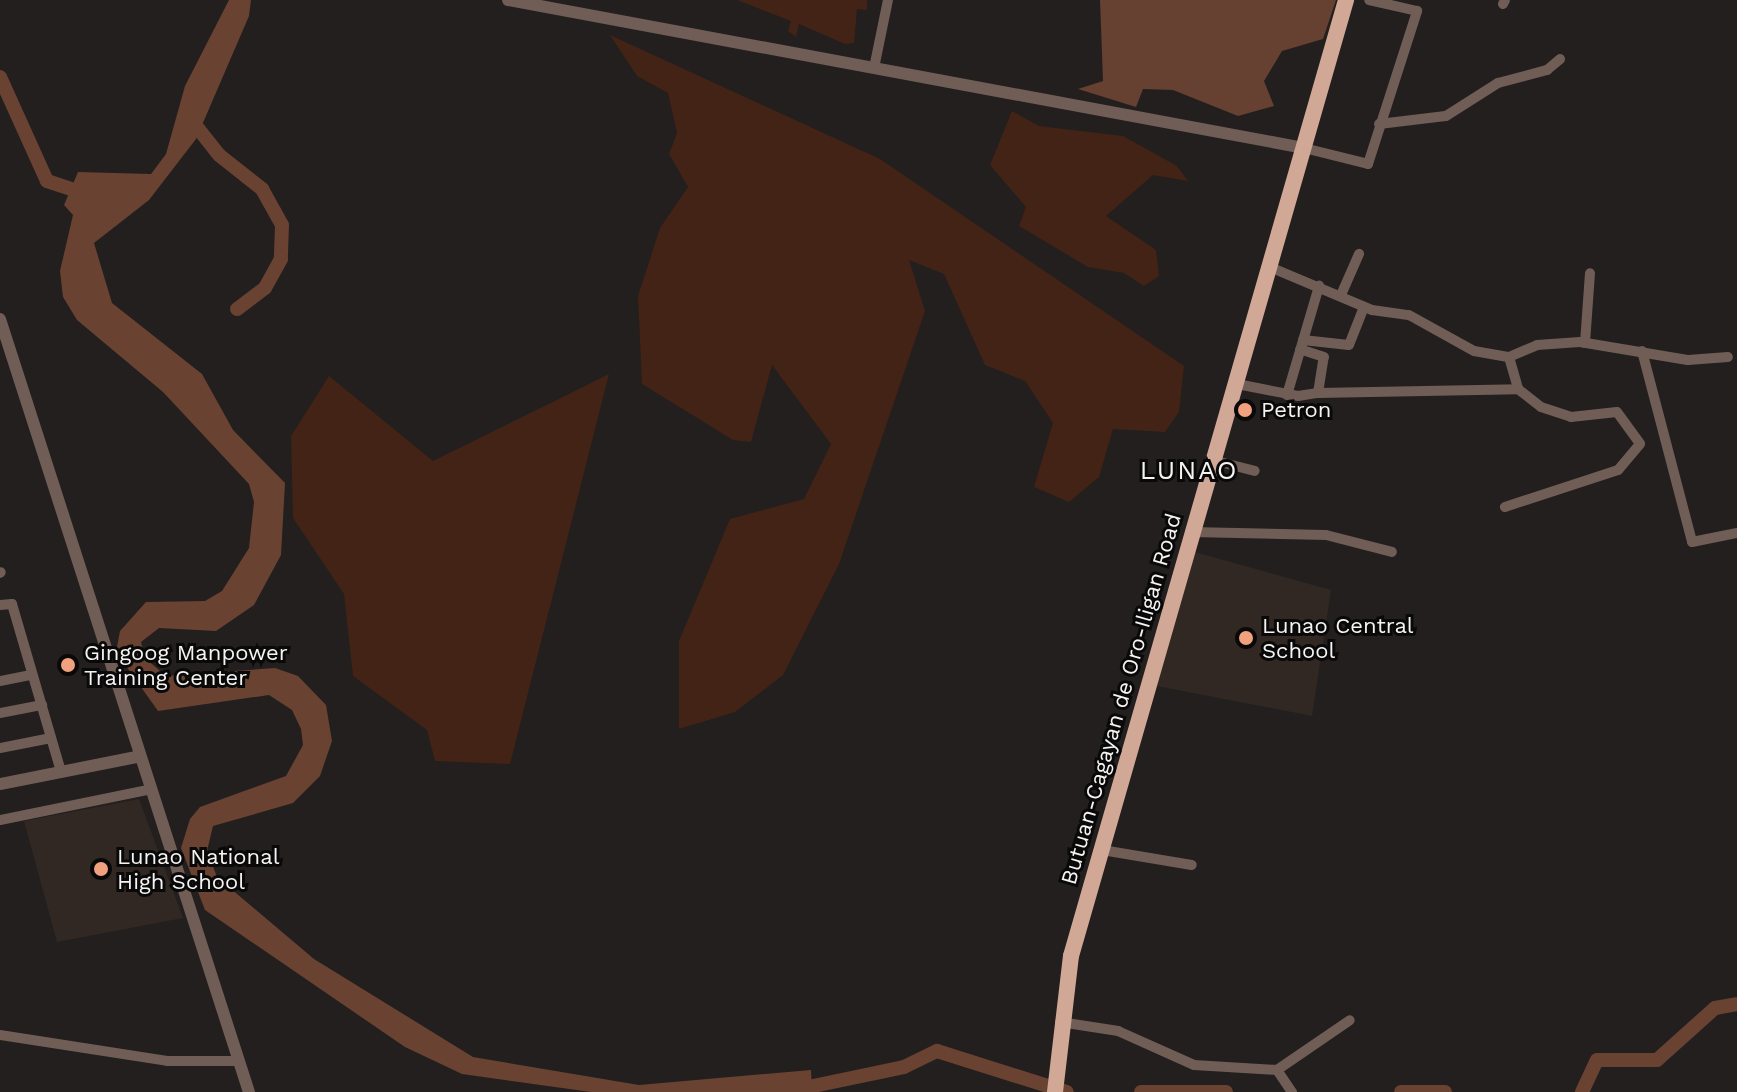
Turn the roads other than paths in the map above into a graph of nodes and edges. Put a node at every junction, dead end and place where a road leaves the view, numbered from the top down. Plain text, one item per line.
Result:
1 (508, 0) edge
2 (888, 0) edge
3 (1346, 0) edge
4 (1369, 0) edge
5 (1560, 59) dead end
6 (874, 68) junction
7 (1379, 124) junction
8 (1304, 148) junction
9 (1359, 254) dead end
10 (1270, 267) junction
11 (1590, 273) dead end
12 (1319, 286) junction
13 (1341, 295) junction
14 (1364, 307) junction
15 (0, 319) edge
16 (1585, 343) junction
17 (1301, 345) junction
18 (1642, 351) junction
19 (1509, 357) junction
20 (1728, 357) dead end
21 (1237, 384) junction
22 (1518, 389) junction
23 (1318, 393) junction
24 (1287, 395) junction
25 (1212, 460) junction
26 (1255, 471) dead end
27 (1505, 507) dead end
28 (1191, 532) junction
29 (1737, 533) edge
30 (1392, 552) dead end
31 (0, 605) edge
32 (32, 675) junction
33 (1, 678) edge
34 (42, 705) junction
35 (0, 713) edge
36 (51, 738) junction
37 (0, 748) edge
38 (136, 757) junction
39 (61, 772) junction
40 (0, 784) edge
41 (148, 790) junction
42 (0, 820) edge
43 (1102, 850) junction
44 (1192, 865) dead end
45 (1350, 1020) dead end
46 (1060, 1022) junction
47 (0, 1035) edge
48 (238, 1061) junction
49 (1277, 1070) junction
50 (249, 1092) edge
51 (1055, 1092) edge
52 (1292, 1092) edge

1 - 6 street
2 - 6 street
3 - 8 highway, Butuan-Cagayan de Oro-Iligan Road
4 - 7 street
5 - 7 street
6 - 8 street
7 - 8 street
8 - 10 highway, Butuan-Cagayan de Oro-Iligan Road
9 - 13 street
10 - 12 street
10 - 21 highway, Butuan-Cagayan de Oro-Iligan Road
11 - 16 street
12 - 13 street
12 - 17 street
13 - 14 street
14 - 17 street
14 - 19 street
15 - 38 street
16 - 18 street
16 - 19 street
17 - 23 street
17 - 24 street
18 - 20 street
18 - 29 street
19 - 22 street
21 - 24 street
21 - 25 highway, Butuan-Cagayan de Oro-Iligan Road
22 - 23 street
22 - 27 street
23 - 24 street
25 - 26 street
25 - 28 highway, Butuan-Cagayan de Oro-Iligan Road
28 - 30 street
28 - 43 highway, Butuan-Cagayan de Oro-Iligan Road
31 - 32 street
32 - 33 street
32 - 34 street
34 - 35 street
34 - 36 street
36 - 37 street
36 - 39 street
38 - 39 street
38 - 41 street
39 - 40 street
41 - 42 street
41 - 48 street
43 - 44 street
43 - 46 highway, Butuan-Cagayan de Oro-Iligan Road
45 - 49 street
46 - 49 street
46 - 51 highway, Butuan-Cagayan de Oro-Iligan Road
47 - 48 street
48 - 50 street
49 - 52 street

